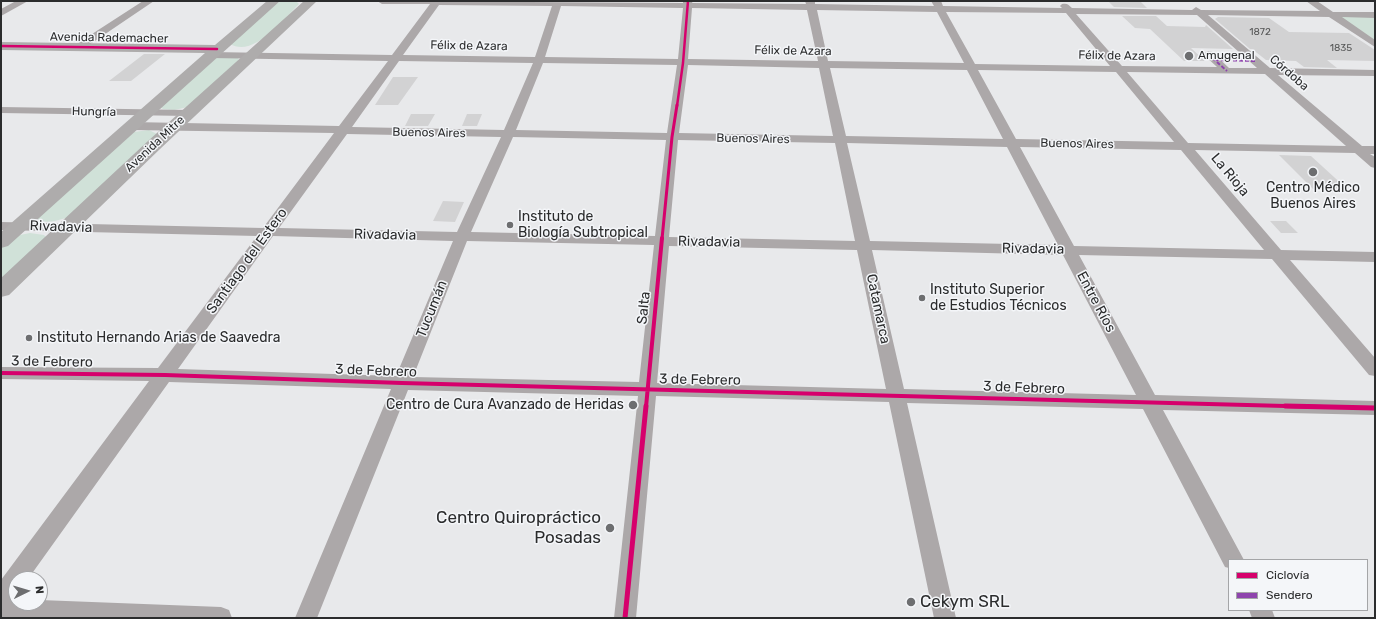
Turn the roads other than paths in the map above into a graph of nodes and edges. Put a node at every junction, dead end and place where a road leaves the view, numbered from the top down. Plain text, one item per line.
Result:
1 (24, 1) edge
2 (149, 1) edge
3 (274, 1) edge
4 (311, 1) edge
5 (382, 1) edge
6 (437, 1) edge
7 (1186, 1) edge
8 (1311, 1) edge
9 (558, 2) edge
10 (688, 4) edge
11 (811, 4) edge
12 (938, 5) edge
13 (1065, 6) edge
14 (1199, 12) junction
15 (1, 13) edge
16 (1331, 14) junction
17 (1375, 15) edge
18 (1375, 44) edge
19 (1, 46) edge
20 (79, 47) junction
21 (214, 52) junction
22 (256, 53) junction
23 (397, 58) junction
24 (539, 60) junction
25 (1255, 61) junction
26 (683, 63) junction
27 (825, 65) junction
28 (971, 67) junction
29 (1119, 69) junction
30 (1227, 71) junction
31 (1268, 71) junction
32 (1375, 73) edge
33 (1, 110) edge
34 (146, 112) junction
35 (188, 113) junction
36 (131, 126) junction
37 (172, 128) junction
38 (344, 131) junction
39 (508, 134) junction
40 (672, 137) junction
41 (841, 140) junction
42 (1012, 143) junction
43 (1185, 146) junction
44 (1358, 149) junction
45 (1375, 150) edge
46 (1375, 164) edge
47 (10, 226) edge
48 (66, 228) junction
49 (267, 232) junction
50 (462, 236) junction
51 (662, 241) junction
52 (1, 242) edge
53 (864, 245) junction
54 (1068, 250) junction
55 (1277, 254) junction
56 (1375, 257) edge
57 (1, 290) edge
58 (1375, 370) edge
59 (1, 373) edge
60 (165, 375) junction
61 (402, 383) junction
62 (648, 389) junction
63 (897, 396) junction
64 (1149, 402) junction
65 (1375, 408) edge
66 (1232, 559) edge
67 (1, 598) edge
68 (1, 610) edge
69 (221, 618) edge
70 (306, 618) edge
71 (625, 618) edge
72 (945, 618) edge

1 - 15 street
2 - 20 street
3 - 21 main road
4 - 22 main road, Avenida Mitre
5 - 6 street
6 - 9 street
6 - 23 street, Santiago del Estero
7 - 14 street, Córdoba
8 - 16 street
9 - 10 street
9 - 24 street, Tucumán
10 - 11 street
10 - 26 street, Salta
11 - 12 street
11 - 27 street, Catamarca
12 - 13 street
12 - 28 street, Entre Ríos
13 - 14 street
13 - 29 street, La Rioja
14 - 16 street
14 - 25 street, Córdoba
16 - 17 street
16 - 18 street
19 - 20 main road, Avenida Rademacher
20 - 21 main road, Avenida Rademacher
21 - 22 street, Félix de Azara
21 - 34 main road
22 - 23 street, Félix de Azara
22 - 35 main road, Avenida Mitre
23 - 24 street, Félix de Azara
23 - 38 street, Santiago del Estero
24 - 26 street, Félix de Azara
24 - 39 street, Tucumán
25 - 30 street
25 - 31 street, Córdoba
26 - 27 street, Félix de Azara
26 - 40 street, Salta
27 - 28 street, Félix de Azara
27 - 41 street, Catamarca
28 - 29 street, Félix de Azara
28 - 42 street, Entre Ríos
29 - 30 street, Félix de Azara
29 - 43 street, La Rioja
30 - 31 street, Félix de Azara
31 - 32 street, Félix de Azara
31 - 44 street, Córdoba
33 - 34 street, Hungría
34 - 35 street, Hungría
34 - 36 main road
35 - 37 main road, Avenida Mitre
36 - 37 street, Buenos Aires
36 - 47 main road
37 - 38 street, Buenos Aires
37 - 48 main road, Avenida Mitre
38 - 39 street, Buenos Aires
38 - 49 street, Santiago del Estero
39 - 40 street, Buenos Aires
39 - 50 street, Tucumán
40 - 41 street, Buenos Aires
40 - 51 street, Salta
41 - 42 street, Buenos Aires
41 - 53 street, Catamarca
42 - 43 street, Buenos Aires
42 - 54 street, Entre Ríos
43 - 44 street, Buenos Aires
43 - 55 street, La Rioja
44 - 45 street, Buenos Aires
44 - 46 street, Córdoba
47 - 48 street, Rivadavia
47 - 52 main road
48 - 49 street, Rivadavia
48 - 57 main road, Avenida Mitre
49 - 50 street, Rivadavia
49 - 60 street, Santiago del Estero
50 - 51 street, Rivadavia
50 - 61 street, Tucumán
51 - 53 street, Rivadavia
51 - 62 street, Salta
53 - 54 street, Rivadavia
53 - 63 street, Catamarca
54 - 55 street, Rivadavia
54 - 64 street, Entre Ríos
55 - 56 street, Rivadavia
55 - 58 street, La Rioja
59 - 60 street, 3 de Febrero
60 - 61 street, 3 de Febrero
60 - 67 street, Santiago del Estero
61 - 62 street, 3 de Febrero
61 - 70 street, Tucumán
62 - 63 street, 3 de Febrero
62 - 71 street, Salta
63 - 64 street, 3 de Febrero
63 - 72 street, Catamarca
64 - 65 street, 3 de Febrero
64 - 66 street, Entre Ríos
68 - 69 street

